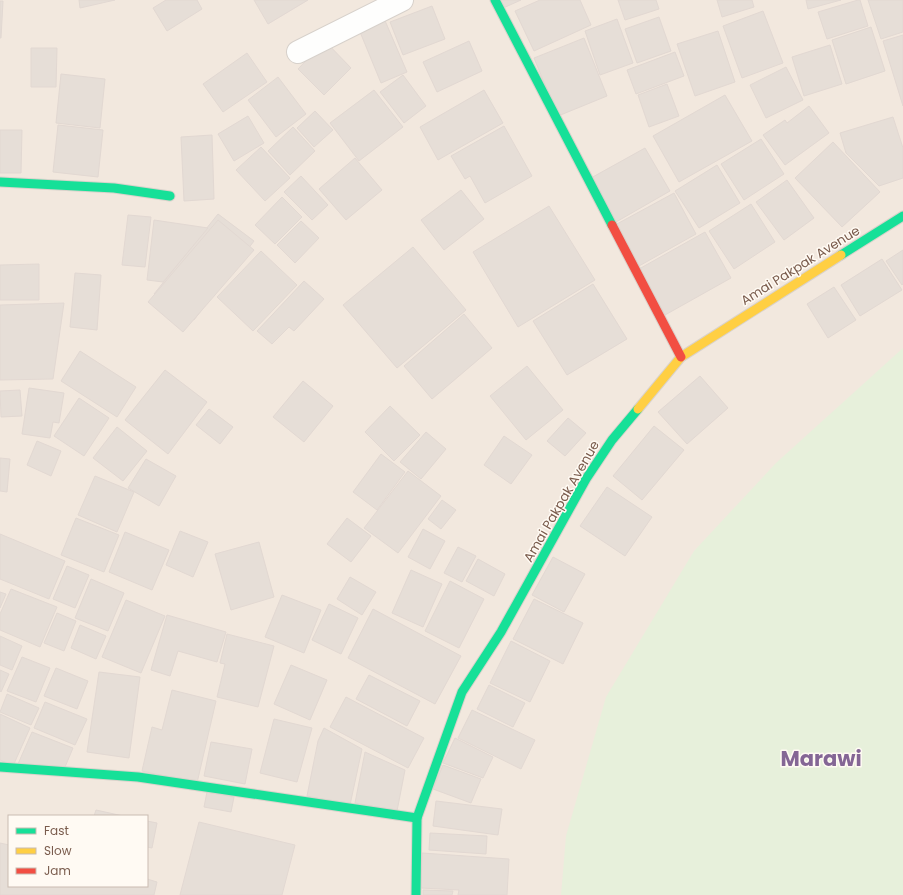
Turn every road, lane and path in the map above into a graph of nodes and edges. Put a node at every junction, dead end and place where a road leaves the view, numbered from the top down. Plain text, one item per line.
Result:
1 (402, 0) edge
2 (495, 0) edge
3 (298, 52) dead end
4 (0, 182) edge
5 (170, 196) dead end
6 (903, 216) edge
7 (681, 357) junction
8 (0, 767) edge
9 (417, 818) junction
10 (416, 895) edge

1 - 3 street
2 - 7 main road
4 - 5 main road
6 - 7 main road, Amai Pakpak Avenue
7 - 9 main road, Amai Pakpak Avenue
8 - 9 main road
9 - 10 main road, Amai Pakpak Avenue

